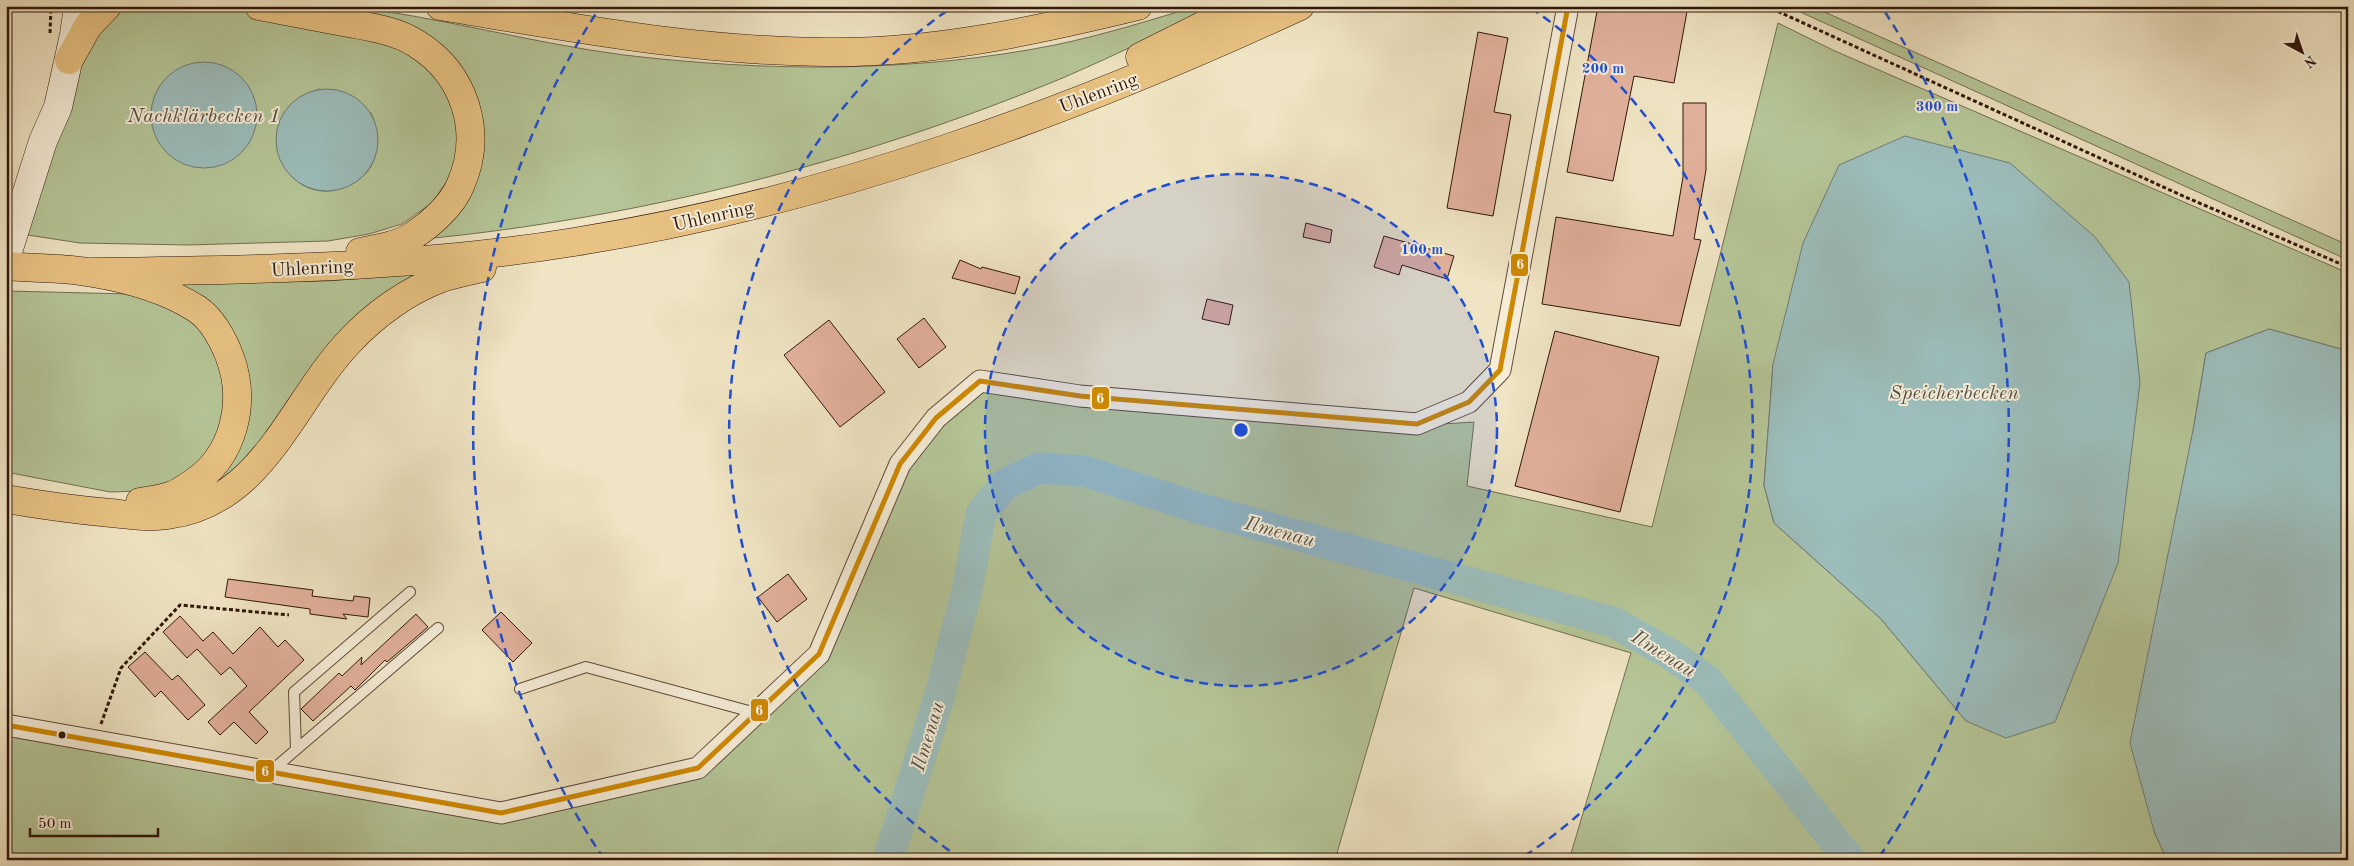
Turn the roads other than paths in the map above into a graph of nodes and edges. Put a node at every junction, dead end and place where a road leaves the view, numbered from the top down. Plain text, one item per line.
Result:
1 (65, 6) edge
2 (78, 6) edge
3 (107, 6) edge
4 (259, 6) edge
5 (440, 6) edge
6 (1138, 6) edge
7 (1242, 6) edge
8 (1300, 6) edge
9 (1568, 6) edge
10 (69, 60) junction
11 (43, 141) junction
12 (961, 144) junction
13 (570, 243) junction
14 (6, 258) edge
15 (6, 266) edge
16 (257, 270) junction
17 (92, 272) junction
18 (9, 496) edge
19 (410, 592) dead end
20 (438, 628) dead end
21 (520, 689) dead end
22 (756, 713) junction
23 (6, 725) edge
24 (296, 749) junction
25 (270, 772) junction

1 - 11 main road
2 - 10 main road
3 - 10 highway
4 - 16 highway
5 - 6 highway
7 - 12 highway
8 - 12 highway, Uhlenring
9 - 22 street
10 - 11 main road
11 - 14 main road
12 - 13 highway, Uhlenring
13 - 16 highway, Uhlenring
13 - 18 highway
15 - 17 highway
16 - 17 highway, Uhlenring
17 - 18 highway
19 - 24 lane
20 - 24 lane
21 - 22 lane
22 - 25 street
23 - 25 street
24 - 25 lane

